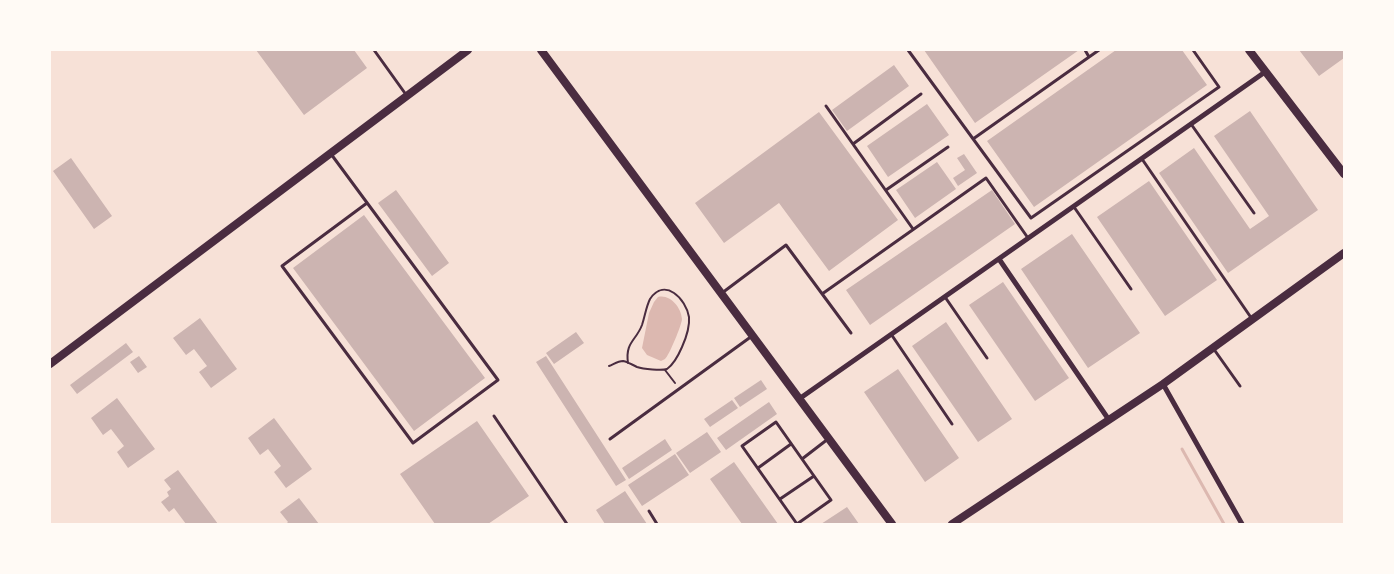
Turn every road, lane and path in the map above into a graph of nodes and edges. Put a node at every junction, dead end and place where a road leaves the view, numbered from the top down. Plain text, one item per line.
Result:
1 (374, 50) edge
2 (468, 50) edge
3 (541, 50) edge
4 (908, 50) edge
5 (1085, 50) edge
6 (1099, 50) edge
7 (1193, 50) edge
8 (1248, 50) edge
9 (1089, 57) junction
10 (1265, 72) junction
11 (922, 94) dead end
12 (408, 96) junction
13 (826, 106) dead end
14 (1191, 124) junction
15 (973, 139) junction
16 (853, 144) junction
17 (948, 147) dead end
18 (331, 153) junction
19 (1142, 159) junction
20 (1344, 174) edge
21 (886, 190) junction
22 (367, 203) junction
23 (1074, 206) junction
24 (1254, 213) dead end
25 (913, 229) junction
26 (1029, 238) junction
27 (1344, 253) edge
28 (999, 259) junction
29 (1131, 289) dead end
30 (721, 294) junction
31 (822, 294) junction
32 (945, 297) junction
33 (1252, 320) junction
34 (851, 333) dead end
35 (891, 334) junction
36 (753, 336) junction
37 (1213, 348) junction
38 (987, 358) dead end
39 (628, 363) junction
40 (50, 364) edge
41 (609, 366) dead end
42 (665, 370) junction
43 (1162, 384) junction
44 (1240, 386) dead end
45 (679, 389) junction
46 (799, 399) junction
47 (494, 416) dead end
48 (1109, 420) junction
49 (952, 424) dead end
50 (828, 438) junction
51 (610, 439) dead end
52 (791, 444) junction
53 (802, 459) junction
54 (758, 468) junction
55 (814, 476) junction
56 (780, 499) junction
57 (649, 511) dead end
58 (567, 524) edge
59 (657, 524) edge
60 (892, 524) edge
61 (952, 524) edge
62 (1242, 524) edge

1 - 12 lane
2 - 12 street
3 - 30 street
4 - 15 lane
5 - 9 lane
6 - 9 lane
7 - 15 lane
8 - 10 street
9 - 15 lane
10 - 14 street
10 - 20 street
11 - 16 lane
12 - 18 street
13 - 16 lane
14 - 19 street
14 - 24 lane
16 - 21 lane
17 - 21 lane
18 - 22 lane
18 - 40 street
19 - 23 street
19 - 33 lane
21 - 25 lane
22 - 22 lane
23 - 26 street
23 - 29 lane
25 - 26 lane
25 - 31 lane
26 - 28 street
27 - 33 street
28 - 32 street
28 - 48 street
30 - 31 lane
30 - 36 street
31 - 34 lane
32 - 35 street
32 - 38 lane
33 - 37 street
35 - 46 street
35 - 49 lane
36 - 45 lane
36 - 46 street
37 - 43 street
37 - 44 lane
39 - 41 path
39 - 42 path
39 - 42 path
42 - 45 path
43 - 48 street
43 - 62 street
45 - 51 lane
46 - 50 street
47 - 58 lane
48 - 61 street
50 - 53 lane
50 - 60 street
52 - 53 lane
52 - 54 lane
52 - 54 lane
53 - 55 lane
54 - 56 lane
55 - 56 lane
55 - 56 lane
57 - 59 lane

